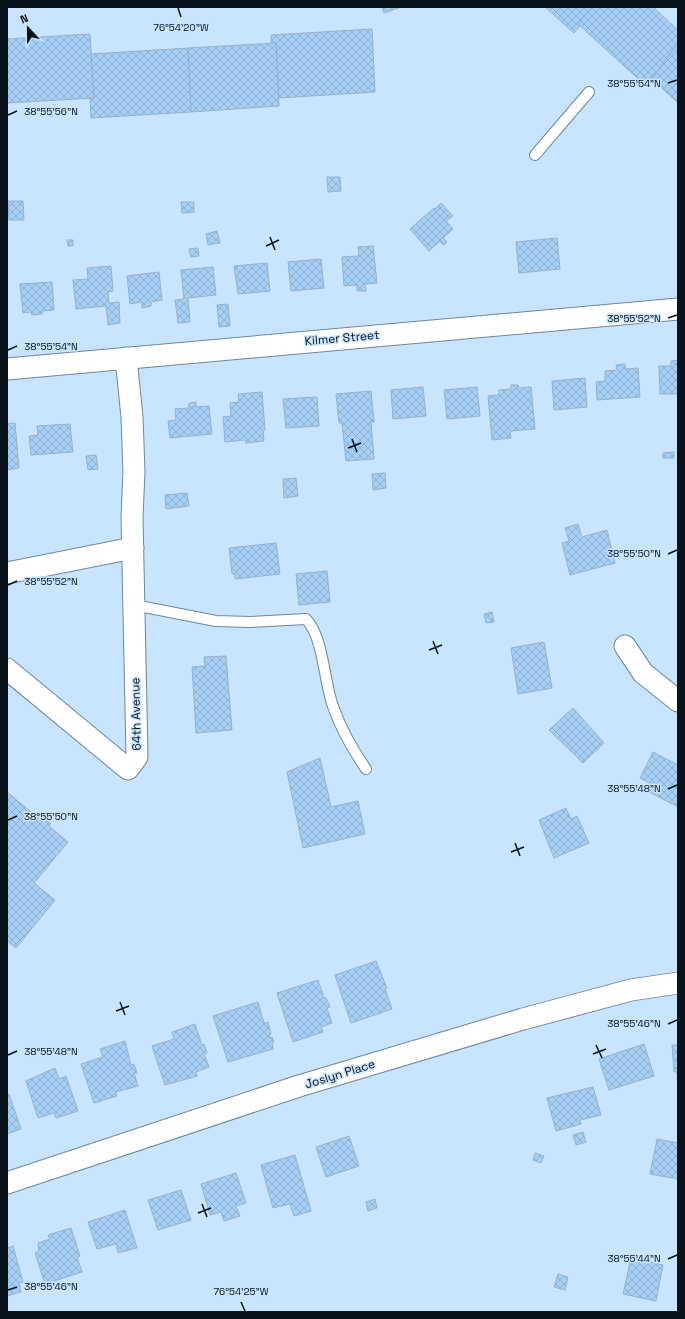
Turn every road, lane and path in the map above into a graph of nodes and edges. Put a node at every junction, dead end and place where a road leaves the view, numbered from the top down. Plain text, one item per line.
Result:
1 (589, 92) dead end
2 (535, 154) dead end
3 (678, 309) edge
4 (126, 358) junction
5 (7, 369) edge
6 (133, 548) junction
7 (7, 573) edge
8 (134, 605) junction
9 (625, 646) dead end
10 (7, 669) edge
11 (678, 701) edge
12 (366, 769) dead end
13 (678, 983) edge
14 (7, 1183) edge

1 - 2 lane
3 - 4 street, Kilmer Street
4 - 5 street, Kilmer Street
4 - 6 street, 64th Avenue
6 - 7 street
6 - 8 street, 64th Avenue
8 - 10 street, 64th Avenue
8 - 12 lane
9 - 11 street
13 - 14 street, Joslyn Place

